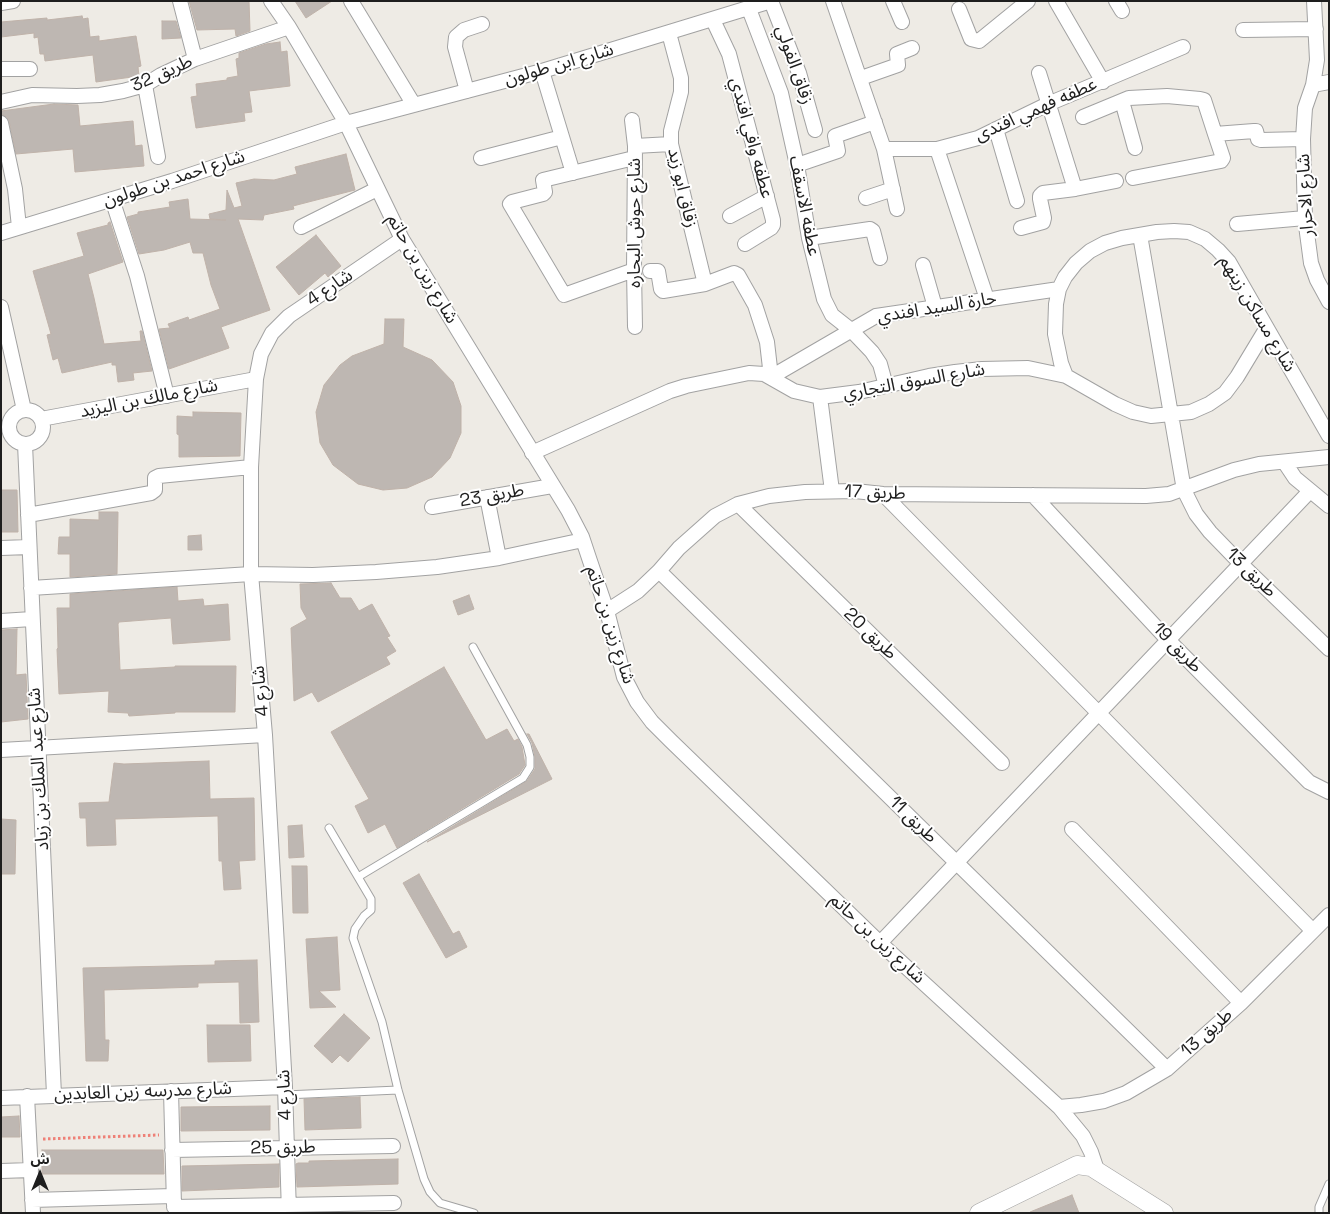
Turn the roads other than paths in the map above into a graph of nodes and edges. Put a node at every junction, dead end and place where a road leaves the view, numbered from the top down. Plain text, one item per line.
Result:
1 (13, 1) edge
2 (180, 1) edge
3 (271, 1) edge
4 (351, 1) edge
5 (771, 1) edge
6 (833, 1) edge
7 (893, 1) edge
8 (1028, 1) edge
9 (1056, 1) edge
10 (1314, 1) edge
11 (1, 3) edge
12 (749, 9) junction
13 (959, 9) dead end
14 (713, 20) junction
15 (902, 22) dead end
16 (482, 24) dead end
17 (289, 27) junction
18 (1316, 28) junction
19 (1243, 30) dead end
20 (670, 33) junction
21 (1183, 47) dead end
22 (912, 48) dead end
23 (195, 59) junction
24 (1, 69) edge
25 (30, 69) dead end
26 (542, 72) junction
27 (1038, 73) dead end
28 (861, 78) junction
29 (1102, 82) junction
30 (1329, 82) edge
31 (146, 85) junction
32 (1313, 85) junction
33 (467, 91) junction
34 (1122, 101) junction
35 (1, 102) edge
36 (1048, 104) junction
37 (414, 105) junction
38 (1084, 116) dead end
39 (632, 120) dead end
40 (875, 122) junction
41 (1, 123) edge
42 (346, 123) junction
43 (996, 129) junction
44 (815, 130) dead end
45 (1215, 134) junction
46 (562, 137) junction
47 (1303, 139) junction
48 (671, 144) junction
49 (884, 148) junction
50 (937, 148) junction
51 (1135, 148) dead end
52 (635, 152) junction
53 (158, 158) dead end
54 (481, 158) dead end
55 (797, 165) junction
56 (573, 173) junction
57 (1133, 178) dead end
58 (1116, 181) dead end
59 (377, 189) junction
60 (893, 190) junction
61 (1075, 190) junction
62 (767, 196) junction
63 (866, 198) dead end
64 (112, 199) junction
65 (1017, 201) dead end
66 (897, 209) dead end
67 (730, 216) dead end
68 (1305, 218) junction
69 (1237, 224) dead end
70 (19, 227) junction
71 (301, 227) dead end
72 (1021, 228) dead end
73 (1, 233) edge
74 (1140, 235) junction
75 (809, 238) junction
76 (402, 239) junction
77 (744, 244) dead end
78 (880, 258) dead end
79 (922, 265) dead end
80 (634, 270) junction
81 (650, 271) dead end
82 (705, 284) junction
83 (1059, 289) junction
84 (987, 299) junction
85 (1329, 302) edge
86 (1, 307) edge
87 (935, 307) junction
88 (635, 327) dead end
89 (1266, 329) junction
90 (852, 330) junction
91 (5, 339) edge
92 (1066, 376) junction
93 (771, 377) junction
94 (256, 379) junction
95 (886, 386) junction
96 (167, 396) junction
97 (820, 397) junction
98 (24, 410) junction
99 (1171, 415) junction
100 (41, 419) junction
101 (5, 432) edge
102 (1329, 436) edge
103 (25, 444) junction
104 (532, 453) junction
105 (1329, 457) edge
106 (1285, 463) junction
107 (251, 467) junction
108 (552, 486) junction
109 (1184, 490) junction
110 (832, 491) junction
111 (1310, 491) junction
112 (883, 494) junction
113 (1033, 495) junction
114 (487, 497) junction
115 (738, 504) junction
116 (1329, 506) edge
117 (432, 507) dead end
118 (28, 515) junction
119 (583, 540) junction
120 (29, 547) junction
121 (1, 548) edge
122 (499, 558) junction
123 (1241, 564) junction
124 (659, 571) junction
125 (251, 574) junction
126 (31, 588) junction
127 (607, 611) junction
128 (32, 618) junction
129 (1, 621) edge
130 (1168, 640) junction
131 (473, 647) dead end
132 (1329, 648) edge
133 (1098, 714) junction
134 (265, 734) junction
135 (38, 748) junction
136 (1, 750) edge
137 (1002, 763) dead end
138 (1329, 792) edge
139 (329, 828) dead end
140 (1072, 829) dead end
141 (956, 863) junction
142 (358, 877) junction
143 (1329, 915) edge
144 (1312, 930) junction
145 (880, 943) junction
146 (1241, 1003) junction
147 (1167, 1069) junction
148 (171, 1090) junction
149 (398, 1090) junction
150 (285, 1091) junction
151 (54, 1095) junction
152 (27, 1096) junction
153 (1, 1098) edge
154 (1059, 1107) junction
155 (393, 1146) dead end
156 (287, 1148) junction
157 (172, 1150) junction
158 (31, 1170) junction
159 (1097, 1170) junction
160 (1, 1171) edge
161 (1329, 1184) edge
162 (394, 1203) dead end
163 (174, 1205) edge
164 (33, 1207) edge
165 (288, 1209) edge
166 (474, 1213) edge
167 (979, 1213) edge
168 (1164, 1213) edge
169 (1319, 1213) edge

1 - 11 street
2 - 23 street
3 - 17 street, شارع زين بن حاتم
4 - 37 street
5 - 12 street, شارع ابن طولون
5 - 44 street, زقاق الفولي
6 - 28 street
7 - 15 street
8 - 13 street
9 - 29 street
10 - 18 street, شارع الاحرار
12 - 14 street, شارع ابن طولون
12 - 55 street, عطفه الاسقف
14 - 20 street, شارع ابن طولون
14 - 62 street, عطفه وافي افندي
16 - 33 street
17 - 23 street, طريق 32
17 - 42 street, شارع زين بن حاتم
18 - 19 street
18 - 32 street, شارع الاحرار
20 - 26 street, شارع ابن طولون
20 - 48 street, زقاق ابو زيد
21 - 29 street, عطفه فهمي افندى
22 - 28 street
23 - 31 street, طريق 32
24 - 25 street
26 - 33 street, شارع ابن طولون
26 - 46 street
27 - 36 street
28 - 40 street
29 - 36 street, عطفه فهمي افندى
30 - 32 street
31 - 35 street, طريق 32
31 - 53 street
32 - 47 street, شارع الاحرار
33 - 37 street, شارع ابن طولون
34 - 38 street
34 - 45 street
34 - 51 street
36 - 43 street, عطفه فهمي افندى
36 - 61 street
37 - 42 street, شارع ابن طولون
39 - 52 street, شارع حوش البحاره
40 - 49 street
40 - 55 street
41 - 70 street
42 - 59 street, شارع زين بن حاتم
42 - 64 street, شارع احمد بن طولون
43 - 50 street, عطفه فهمي افندى
43 - 65 street
45 - 47 street
45 - 57 street
46 - 54 street
46 - 56 street
47 - 68 street, شارع الاحرار
48 - 52 street
48 - 82 street, زقاق ابو زيد
49 - 50 street, عطفه فهمي افندى
49 - 60 street
50 - 84 street
52 - 56 street
52 - 80 street, شارع حوش البحاره
55 - 75 street, عطفه الاسقف
56 - 80 street
58 - 61 street
59 - 71 street
59 - 76 street, شارع زين بن حاتم
60 - 63 street
60 - 66 street
61 - 72 street
62 - 67 street
62 - 77 street, عطفه وافي افندي
64 - 70 street, شارع احمد بن طولون
64 - 96 street
68 - 69 street
68 - 85 street, شارع الاحرار
70 - 73 street, شارع احمد بن طولون
74 - 83 street, شارع مساكن زينهم
74 - 89 street, شارع مساكن زينهم
74 - 99 street, طريق 13
75 - 78 street
75 - 90 street, عطفه الاسقف
76 - 94 street, شارع 4
76 - 104 street, شارع زين بن حاتم
79 - 87 street
80 - 88 street, شارع حوش البحاره
81 - 82 street
82 - 93 street
83 - 84 street, حارة السيد افندي
83 - 92 street, شارع مساكن زينهم
84 - 87 street, حارة السيد افندي
86 - 91 street
87 - 90 street, حارة السيد افندي
89 - 99 street, شارع السوق التجاري
89 - 102 street, شارع مساكن زينهم
90 - 93 street, حارة السيد افندي
90 - 95 street, عطفه الاسقف
91 - 98 street
92 - 95 street, شارع السوق التجاري
92 - 99 street, شارع السوق التجاري
93 - 97 street, شارع السوق التجاري
93 - 104 street, شارع السوق التجاري
94 - 96 street, شارع مالك بن اليزيد
94 - 107 street, شارع 4
95 - 97 street, شارع السوق التجاري
96 - 100 street, شارع مالك بن اليزيد
97 - 110 street
98 - 100 street
98 - 101 street
99 - 109 street, طريق 13
100 - 103 street
101 - 103 street
103 - 118 street, شارع عبد الملك بن زياد
104 - 108 street, شارع زين بن حاتم
105 - 106 street, طريق 17
106 - 109 street, طريق 17
106 - 111 street
107 - 118 street
107 - 125 street, شارع 4
108 - 114 street, طريق 23
108 - 119 street, شارع زين بن حاتم
109 - 113 street, طريق 17
109 - 123 street, طريق 13
110 - 112 street, طريق 17
110 - 115 street, طريق 17
111 - 116 street
111 - 123 street
112 - 113 street, طريق 17
112 - 133 street
113 - 130 street, طريق 19
114 - 117 street, طريق 23
114 - 122 street
115 - 124 street, طريق 17
115 - 137 street, طريق 20
118 - 120 street, شارع عبد الملك بن زياد
119 - 122 street
119 - 127 street, شارع زين بن حاتم
120 - 121 street
120 - 126 street, شارع عبد الملك بن زياد
122 - 125 street
123 - 130 street
123 - 132 street, طريق 13
124 - 127 street, طريق 17
124 - 141 street, طريق 11
125 - 126 street
125 - 134 street, شارع 4
126 - 128 street, شارع عبد الملك بن زياد
127 - 145 street, شارع زين بن حاتم
128 - 129 street
128 - 135 street, شارع عبد الملك بن زياد
130 - 133 street
130 - 138 street, طريق 19
131 - 142 lane
133 - 141 street
133 - 144 street
134 - 135 street
134 - 150 street, شارع 4
135 - 136 street
135 - 151 street, شارع عبد الملك بن زياد
139 - 142 lane
140 - 146 street
141 - 145 street
141 - 147 street, طريق 11
142 - 149 lane
143 - 144 street, طريق 13
144 - 146 street, طريق 13
145 - 154 street, شارع زين بن حاتم
146 - 147 street, طريق 13
147 - 154 street, طريق 13
148 - 150 street, شارع مدرسه زين العابدين
148 - 151 street, شارع مدرسه زين العابدين
148 - 157 street
149 - 150 lane
149 - 166 lane
150 - 156 street, شارع 4
151 - 152 street, شارع مدرسه زين العابدين
152 - 153 street, شارع مدرسه زين العابدين
152 - 158 street
154 - 159 street, شارع زين بن حاتم
155 - 156 street, طريق 25
156 - 157 street, طريق 25
156 - 165 street, شارع 4
157 - 163 street
158 - 160 street
158 - 164 street
159 - 167 street
159 - 168 street
161 - 169 lane
162 - 165 street
163 - 164 street
163 - 165 street

